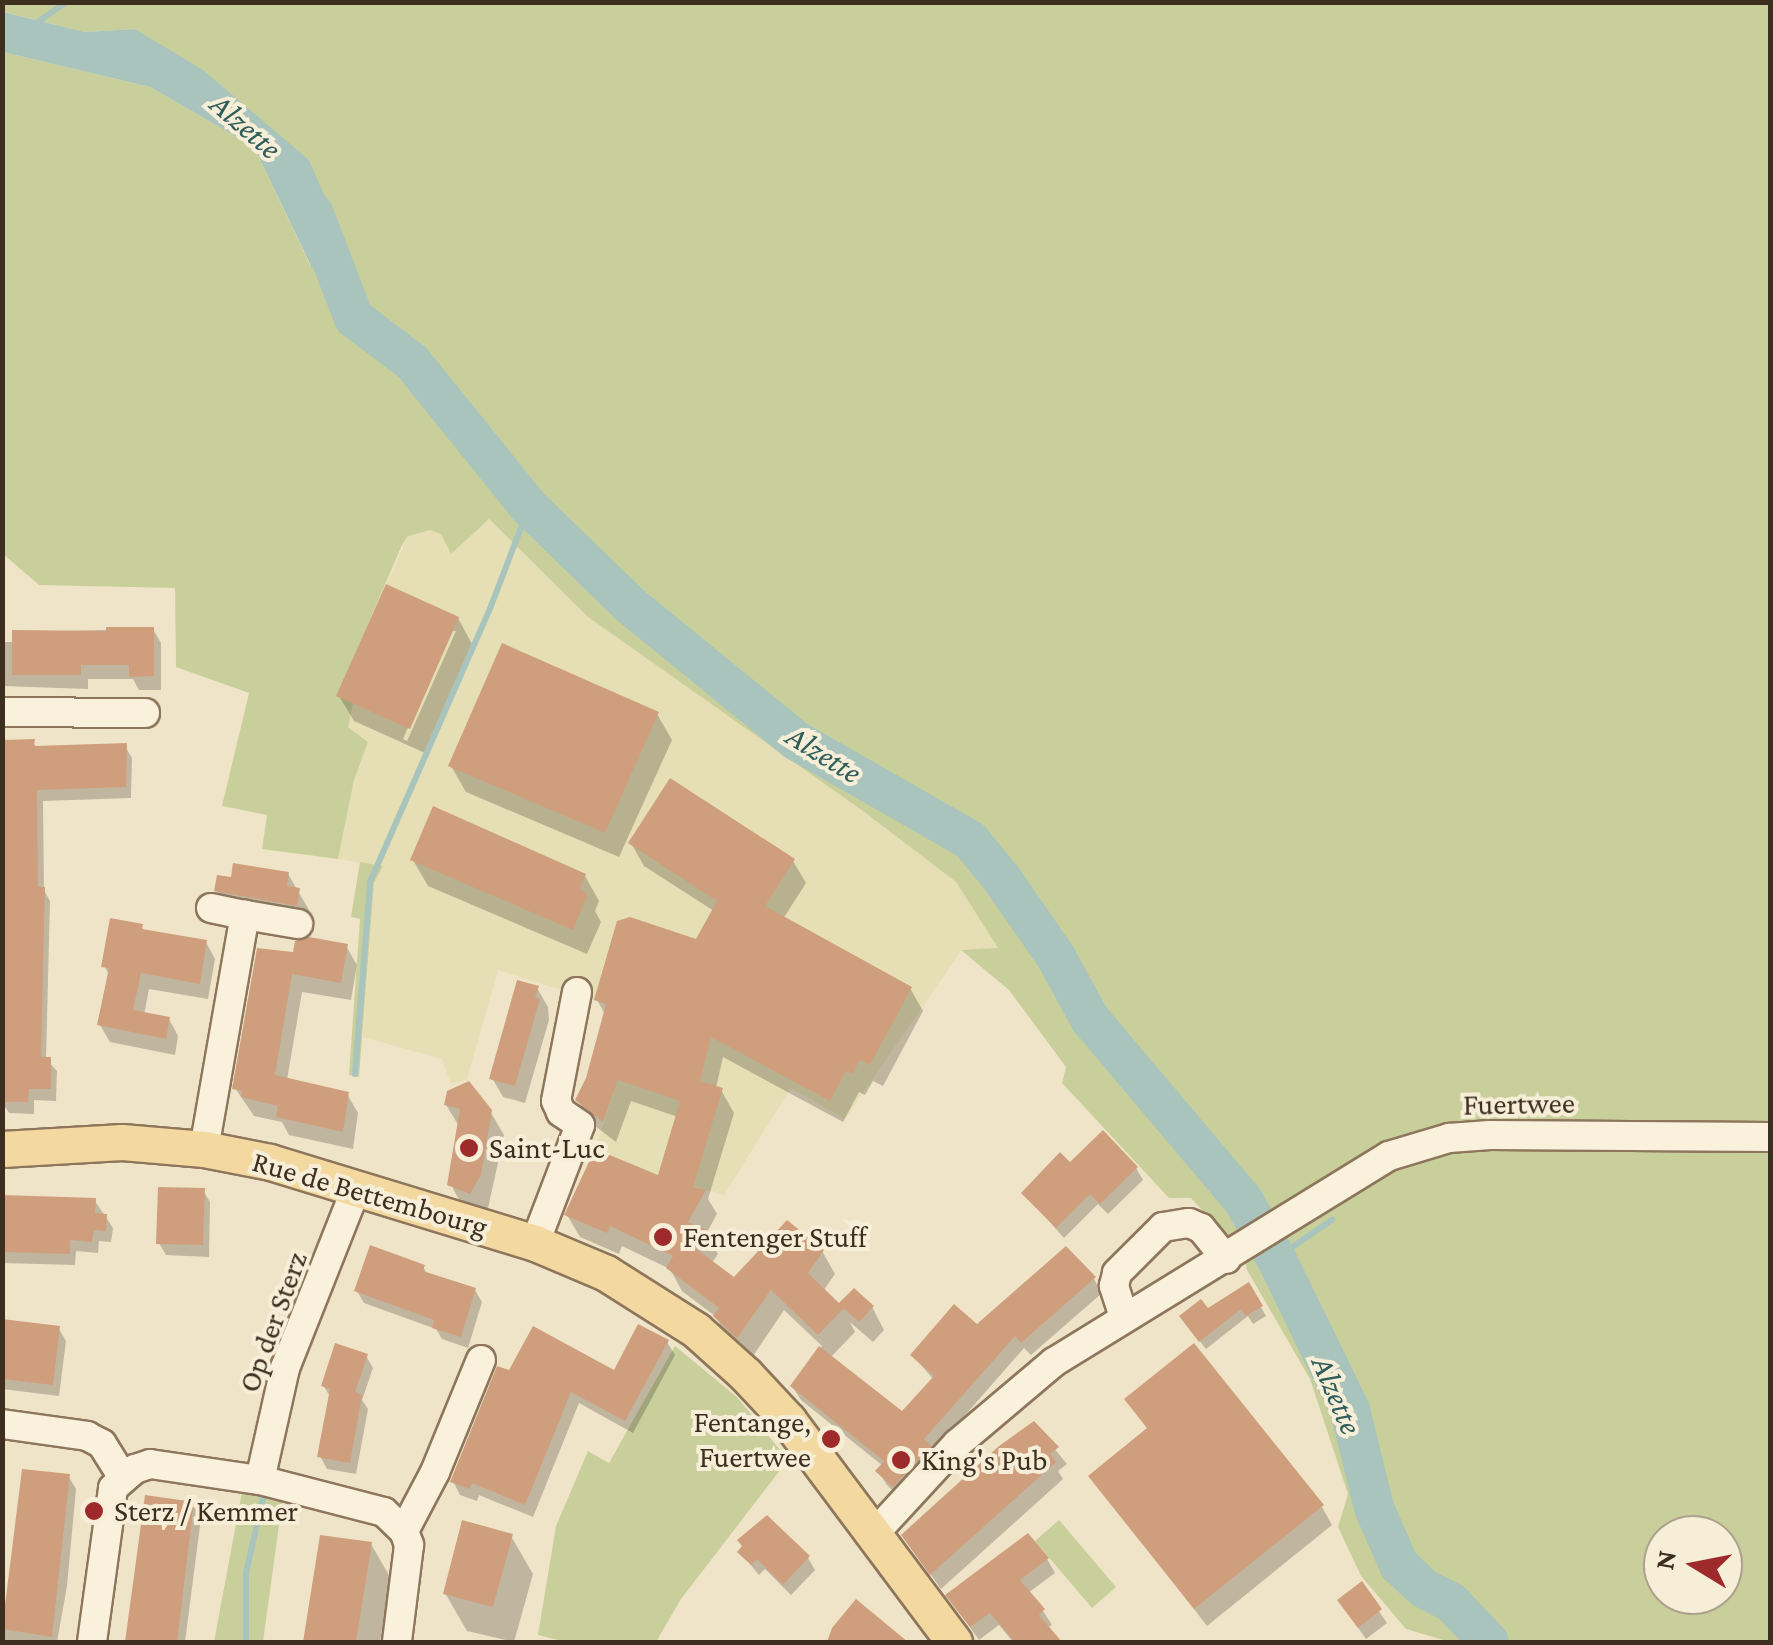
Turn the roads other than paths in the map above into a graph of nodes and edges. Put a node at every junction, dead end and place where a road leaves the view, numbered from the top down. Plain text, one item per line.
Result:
1 (2, 712) edge
2 (145, 712) dead end
3 (212, 908) dead end
4 (244, 914) junction
5 (298, 924) dead end
6 (576, 992) dead end
7 (1770, 1137) edge
8 (204, 1148) junction
9 (2, 1149) edge
10 (356, 1188) junction
11 (535, 1242) junction
12 (1230, 1256) junction
13 (1124, 1317) junction
14 (481, 1360) dead end
15 (2, 1424) edge
16 (123, 1477) junction
17 (260, 1480) junction
18 (404, 1531) junction
19 (873, 1535) junction
20 (92, 1642) edge
21 (397, 1642) edge
22 (954, 1642) edge

1 - 2 street
3 - 4 street
4 - 5 street
4 - 8 street
6 - 11 street
7 - 12 street, Fuertwee
8 - 9 main road, Rue de Bettembourg
8 - 10 main road, Rue de Bettembourg
10 - 11 main road, Rue de Bettembourg
10 - 17 street, Op der Sterz
11 - 19 main road, Rue de Bettembourg
12 - 13 street
12 - 13 street
13 - 19 street
14 - 18 street
15 - 16 street
16 - 17 street
16 - 20 street
17 - 18 street
18 - 21 street
19 - 22 main road, Rue de Bettembourg

